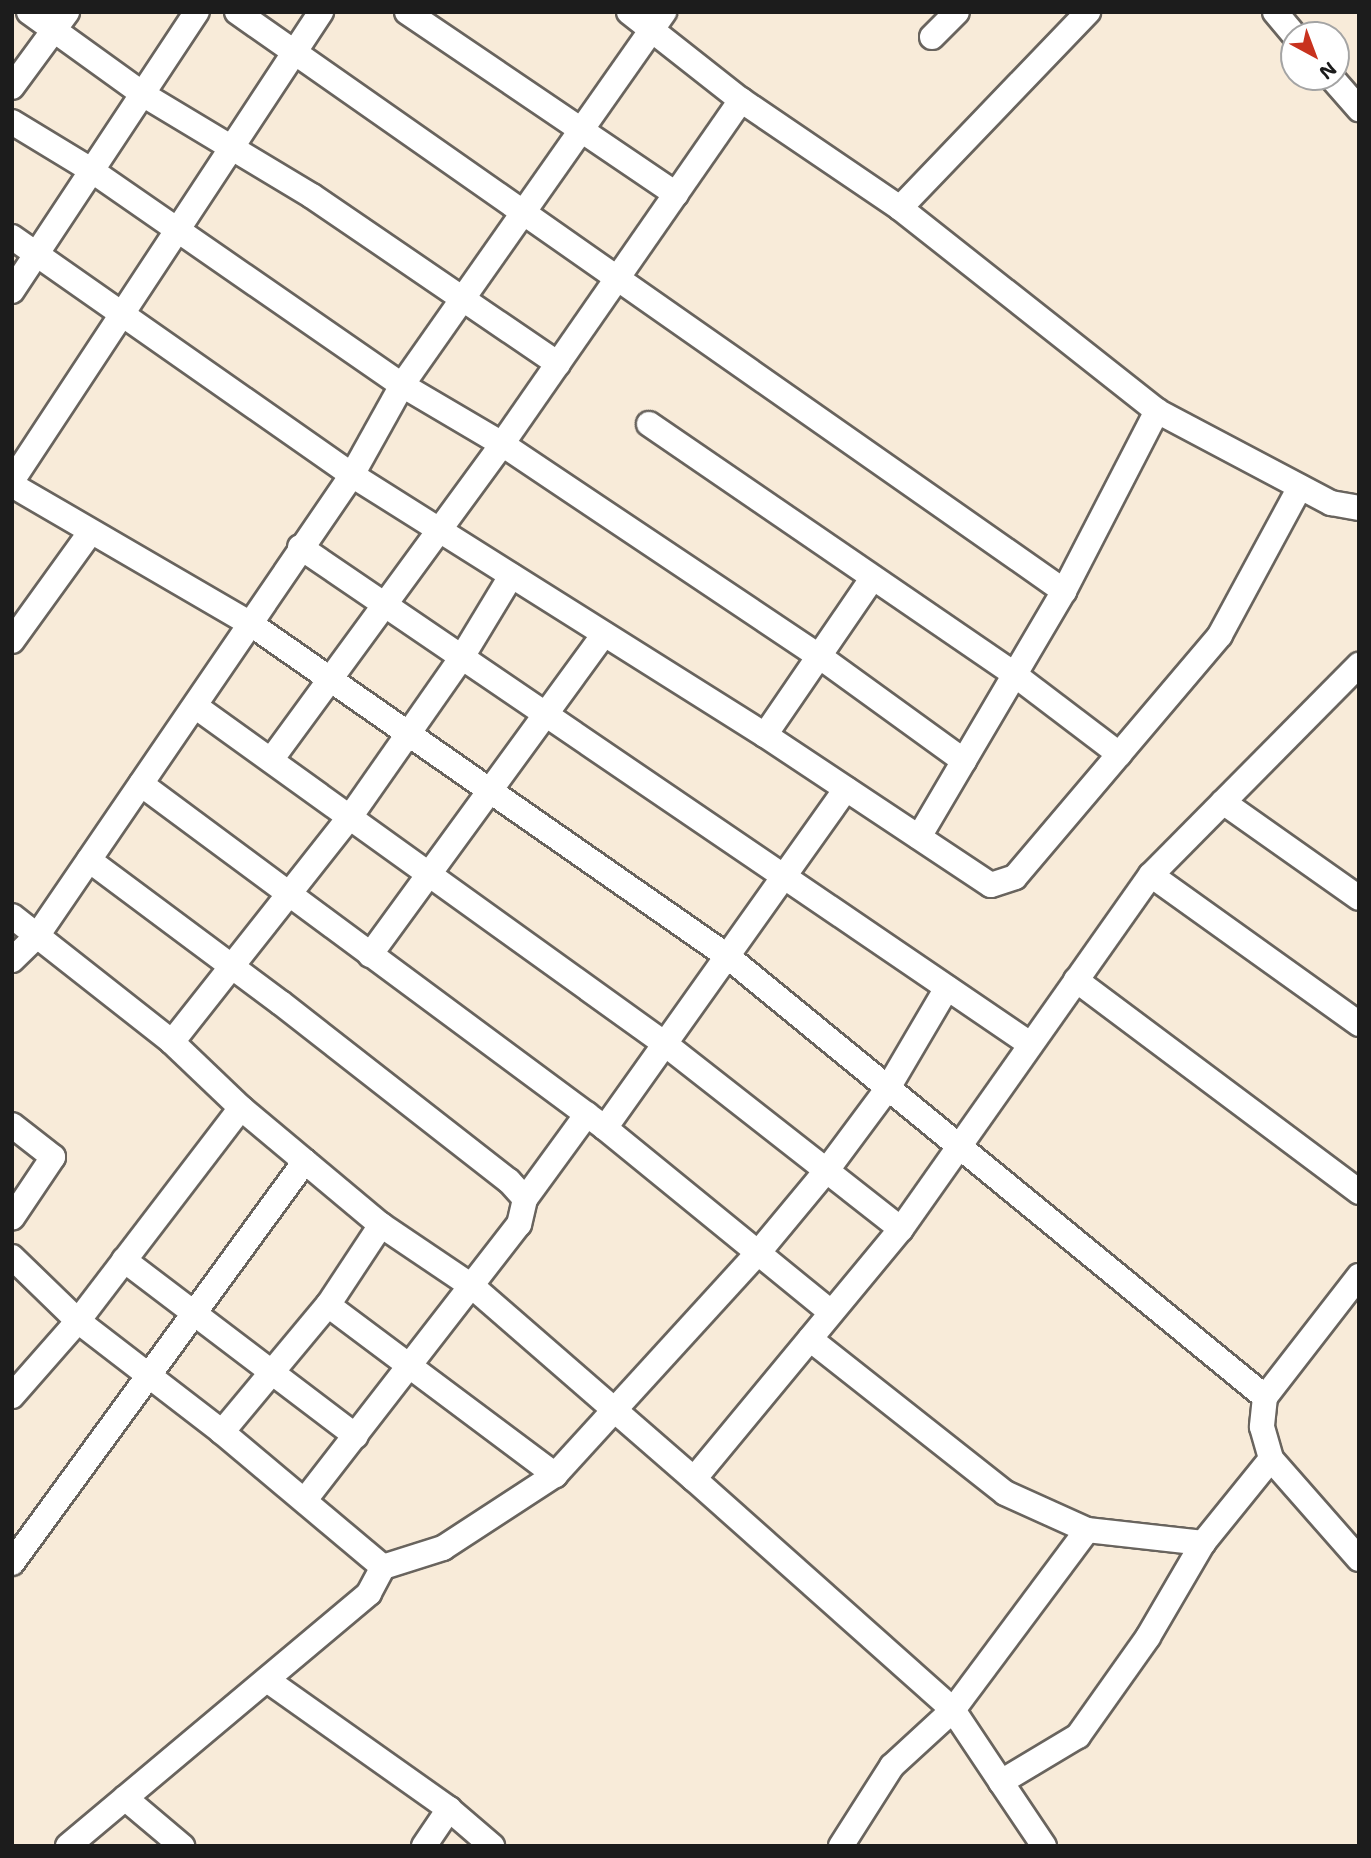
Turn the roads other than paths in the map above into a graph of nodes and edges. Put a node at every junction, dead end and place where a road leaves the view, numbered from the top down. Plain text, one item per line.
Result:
1 (29, 12) edge
2 (197, 12) edge
3 (237, 12) edge
4 (321, 12) edge
5 (407, 12) edge
6 (629, 12) edge
7 (957, 12) edge
8 (1074, 17) edge
9 (61, 21) edge
10 (657, 21) edge
11 (932, 37) dead end
12 (295, 53) junction
13 (12, 87) edge
14 (1343, 91) edge
15 (144, 95) junction
16 (741, 100) junction
17 (1359, 109) edge
18 (12, 122) edge
19 (580, 131) junction
20 (232, 148) junction
21 (91, 170) junction
22 (676, 194) junction
23 (900, 208) junction
24 (522, 213) junction
25 (177, 231) junction
26 (12, 237) edge
27 (40, 254) junction
28 (616, 279) junction
29 (12, 291) edge
30 (462, 300) junction
31 (124, 311) junction
32 (558, 364) junction
33 (402, 385) junction
34 (1157, 411) junction
35 (649, 425) dead end
36 (502, 444) junction
37 (352, 475) junction
38 (12, 483) edge
39 (1300, 487) junction
40 (1359, 508) edge
41 (438, 531) junction
42 (90, 533) junction
43 (300, 547) junction
44 (511, 576) junction
45 (871, 580) junction
46 (1064, 591) junction
47 (383, 604) junction
48 (251, 624) junction
49 (604, 635) junction
50 (12, 641) edge
51 (820, 656) junction
52 (461, 657) junction
53 (1359, 665) edge
54 (1014, 675) junction
55 (331, 677) junction
56 (195, 705) junction
57 (543, 713) junction
58 (409, 730) junction
59 (765, 735) junction
60 (1119, 754) junction
61 (271, 760) junction
62 (964, 761) junction
63 (141, 785) junction
64 (492, 788) junction
65 (846, 789) junction
66 (1223, 802) junction
67 (350, 817) junction
68 (919, 837) junction
69 (89, 860) junction
70 (427, 872) junction
71 (1151, 875) junction
72 (783, 876) junction
73 (288, 896) junction
74 (1359, 898) edge
75 (12, 916) edge
76 (37, 936) junction
77 (370, 955) junction
78 (727, 956) junction
79 (12, 960) edge
80 (233, 967) junction
81 (1076, 980) junction
82 (947, 988) junction
83 (1359, 1024) edge
84 (172, 1042) junction
85 (665, 1044) junction
86 (1030, 1044) junction
87 (888, 1088) junction
88 (241, 1108) junction
89 (596, 1121) junction
90 (12, 1125) edge
91 (961, 1148) junction
92 (304, 1161) junction
93 (827, 1170) junction
94 (1359, 1192) edge
95 (525, 1199) junction
96 (12, 1218) edge
97 (381, 1225) junction
98 (901, 1228) junction
99 (758, 1253) junction
100 (12, 1257) edge
101 (124, 1260) junction
102 (473, 1287) junction
103 (1354, 1291) edge
104 (328, 1305) junction
105 (831, 1312) junction
106 (193, 1313) junction
107 (78, 1321) junction
108 (810, 1339) junction
109 (412, 1368) junction
110 (270, 1373) junction
111 (146, 1376) junction
112 (14, 1390) edge
113 (1265, 1397) junction
114 (614, 1411) junction
115 (222, 1432) junction
116 (356, 1436) junction
117 (1271, 1459) junction
118 (555, 1475) junction
119 (694, 1479) junction
120 (305, 1500) junction
121 (1087, 1530) junction
122 (1203, 1543) junction
123 (1359, 1559) edge
124 (12, 1563) edge
125 (383, 1567) junction
126 (267, 1680) junction
127 (953, 1710) junction
128 (1001, 1782) junction
129 (125, 1798) junction
130 (449, 1809) junction
131 (68, 1846) edge
132 (182, 1846) edge
133 (424, 1846) edge
134 (492, 1846) edge
135 (841, 1846) edge
136 (1044, 1846) edge

1 - 9 street
2 - 15 street
3 - 12 street
4 - 12 street
5 - 19 street
6 - 10 street
7 - 11 street
8 - 23 street
9 - 13 street
9 - 15 street
10 - 16 street
10 - 19 street
12 - 20 street
12 - 24 street
14 - 17 street
15 - 20 street
15 - 21 street
16 - 22 street
16 - 23 street
18 - 21 street
19 - 22 street
19 - 24 street
20 - 25 street
20 - 30 street
21 - 25 street
21 - 27 street
22 - 28 street
23 - 34 street
24 - 28 street
24 - 30 street
25 - 31 street
25 - 33 street
26 - 27 street
27 - 29 street
27 - 31 street
28 - 32 street
28 - 46 street
30 - 32 street
30 - 33 street
31 - 37 street
31 - 38 street
32 - 36 street
33 - 36 street
33 - 37 street
34 - 39 street
34 - 46 street
35 - 45 street
36 - 41 street
36 - 51 street
37 - 41 street
37 - 43 street
38 - 42 street
39 - 40 street
39 - 60 street
41 - 44 street
41 - 47 street
42 - 48 street
42 - 50 street
43 - 47 street
43 - 48 street
44 - 49 street
44 - 52 street
45 - 51 street
45 - 54 street
46 - 54 street
47 - 52 street
47 - 55 street
48 - 55 street
48 - 56 street
49 - 57 street
49 - 59 street
51 - 59 street
51 - 62 street
52 - 57 street
52 - 58 street
53 - 66 street
54 - 60 street
54 - 62 street
55 - 58 street
55 - 61 street
56 - 61 street
56 - 63 street
57 - 64 street
57 - 72 street
58 - 64 street
58 - 67 street
59 - 65 street
60 - 68 street
61 - 67 street
62 - 68 street
63 - 69 street
63 - 73 street
64 - 70 street
64 - 78 street
65 - 68 street
65 - 72 street
66 - 71 street
66 - 74 street
67 - 70 street
67 - 73 street
69 - 76 street
69 - 80 street
70 - 77 street
70 - 85 street
71 - 81 street
71 - 83 street
72 - 78 street
72 - 82 street
73 - 77 street
73 - 80 street
75 - 76 street
76 - 79 street
76 - 84 street
77 - 89 street
78 - 85 street
78 - 87 street
80 - 84 street
80 - 95 street
81 - 86 street
81 - 94 street
82 - 86 street
82 - 87 street
84 - 88 street
85 - 89 street
85 - 93 street
86 - 91 street
87 - 91 street
87 - 93 street
88 - 92 street
88 - 101 street
89 - 95 street
89 - 99 street
90 - 96 street
91 - 98 street
91 - 113 street
92 - 97 street
92 - 106 street
93 - 98 street
93 - 99 street
95 - 102 street
97 - 102 street
97 - 104 street
98 - 105 street
99 - 105 street
99 - 114 street
100 - 107 street
101 - 106 street
101 - 107 street
102 - 109 street
102 - 114 street
103 - 113 street
104 - 109 street
104 - 110 street
105 - 108 street
106 - 110 street
106 - 111 street
107 - 111 street
107 - 112 street
108 - 119 street
108 - 121 street
109 - 116 street
109 - 118 street
110 - 115 street
110 - 116 street
111 - 115 street
111 - 124 street
113 - 117 street
114 - 118 street
114 - 119 street
115 - 120 street
116 - 120 street
117 - 122 street
117 - 123 street
118 - 125 street
119 - 127 street
120 - 125 street
121 - 122 street
121 - 127 street
122 - 128 street
125 - 126 street
126 - 129 street
126 - 130 street
127 - 128 street
127 - 135 street
128 - 136 street
129 - 131 street
129 - 132 street
130 - 133 street
130 - 134 street

